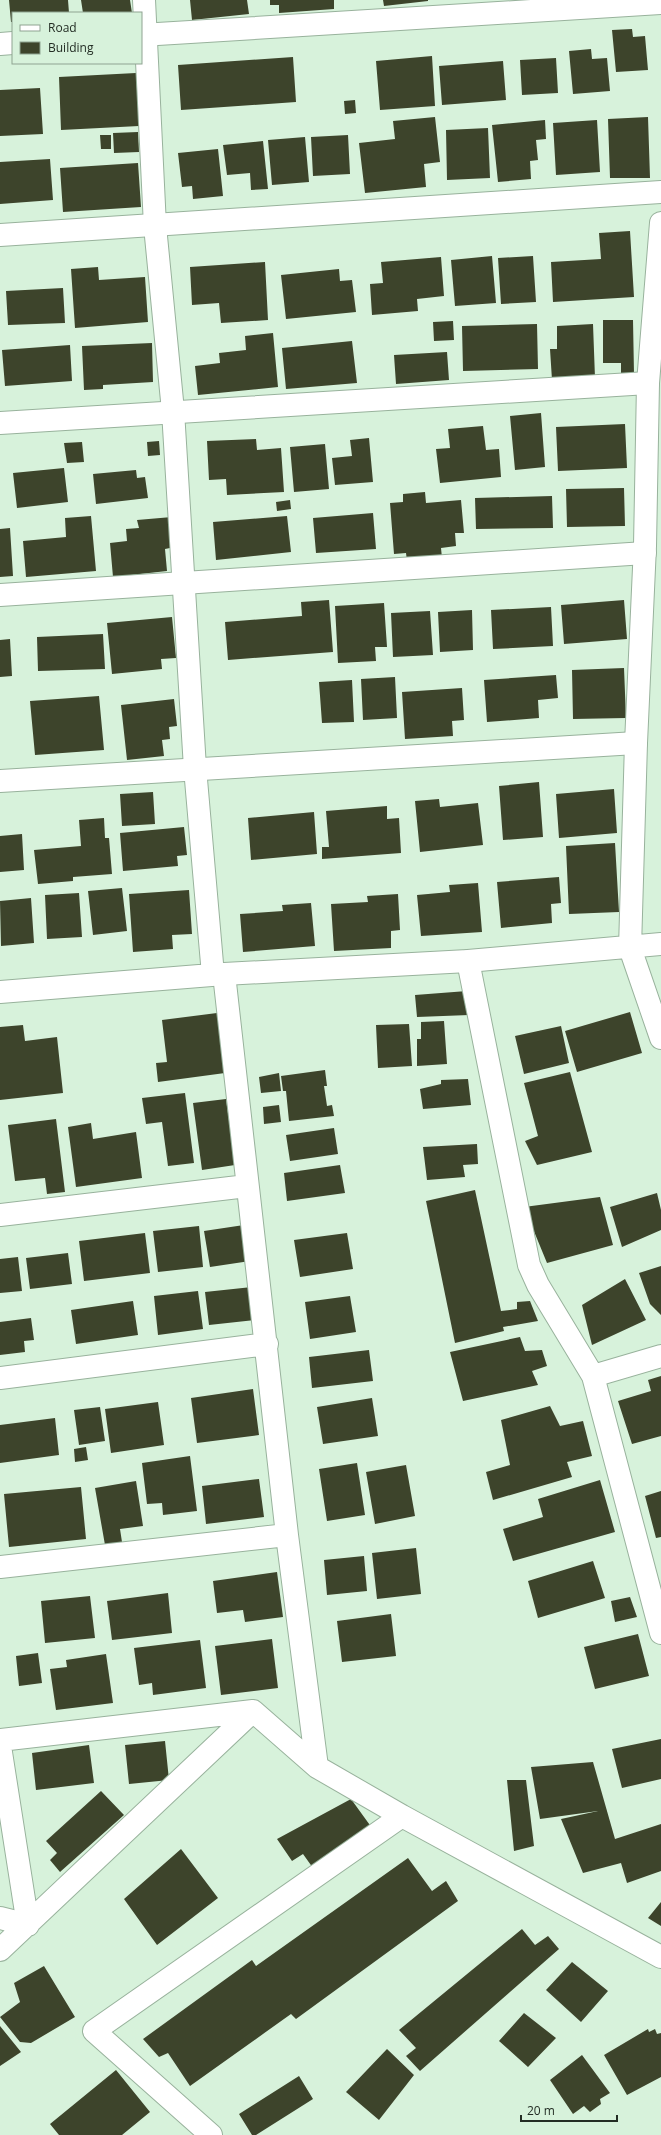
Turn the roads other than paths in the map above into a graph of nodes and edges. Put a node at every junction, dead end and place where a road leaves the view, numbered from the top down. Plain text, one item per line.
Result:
1 (144, 0) edge
2 (661, 3) edge
3 (144, 35) edge
4 (0, 44) edge
5 (12, 44) edge
6 (661, 192) edge
7 (661, 223) edge
8 (155, 226) junction
9 (0, 235) edge
10 (648, 383) junction
11 (173, 411) junction
12 (0, 423) edge
13 (650, 549) edge
14 (184, 582) junction
15 (0, 595) edge
16 (636, 743) junction
17 (195, 768) junction
18 (0, 781) edge
19 (661, 944) edge
20 (630, 948) junction
21 (468, 961) junction
22 (219, 975) junction
23 (0, 992) edge
24 (661, 1038) edge
25 (247, 1186) junction
26 (0, 1215) edge
27 (266, 1344) junction
28 (661, 1356) edge
29 (593, 1376) junction
30 (0, 1378) edge
31 (287, 1536) junction
32 (0, 1567) edge
33 (661, 1633) edge
34 (253, 1711) junction
35 (0, 1740) edge
36 (0, 1746) edge
37 (317, 1767) junction
38 (402, 1816) junction
39 (0, 1918) edge
40 (28, 1925) junction
41 (0, 1950) edge
42 (661, 1957) edge
43 (211, 2135) edge

1 - 3 street
2 - 3 street
3 - 8 street
4 - 5 street
6 - 8 street
7 - 10 street
8 - 9 street
8 - 11 street
10 - 11 street
10 - 13 street
11 - 12 street
11 - 14 street
13 - 14 street
13 - 16 street
14 - 15 street
14 - 17 street
16 - 17 street
16 - 20 street
17 - 18 street
17 - 22 street
19 - 20 street
20 - 21 street
20 - 24 street
21 - 22 street
21 - 29 street
22 - 23 street
22 - 25 street
25 - 26 street
25 - 27 street
27 - 30 street
27 - 31 street
28 - 29 street
29 - 33 street
31 - 32 street
31 - 37 street
34 - 35 street
34 - 37 street
34 - 40 street
36 - 40 street
37 - 38 street
38 - 42 street
38 - 43 street
39 - 40 street
40 - 41 street

